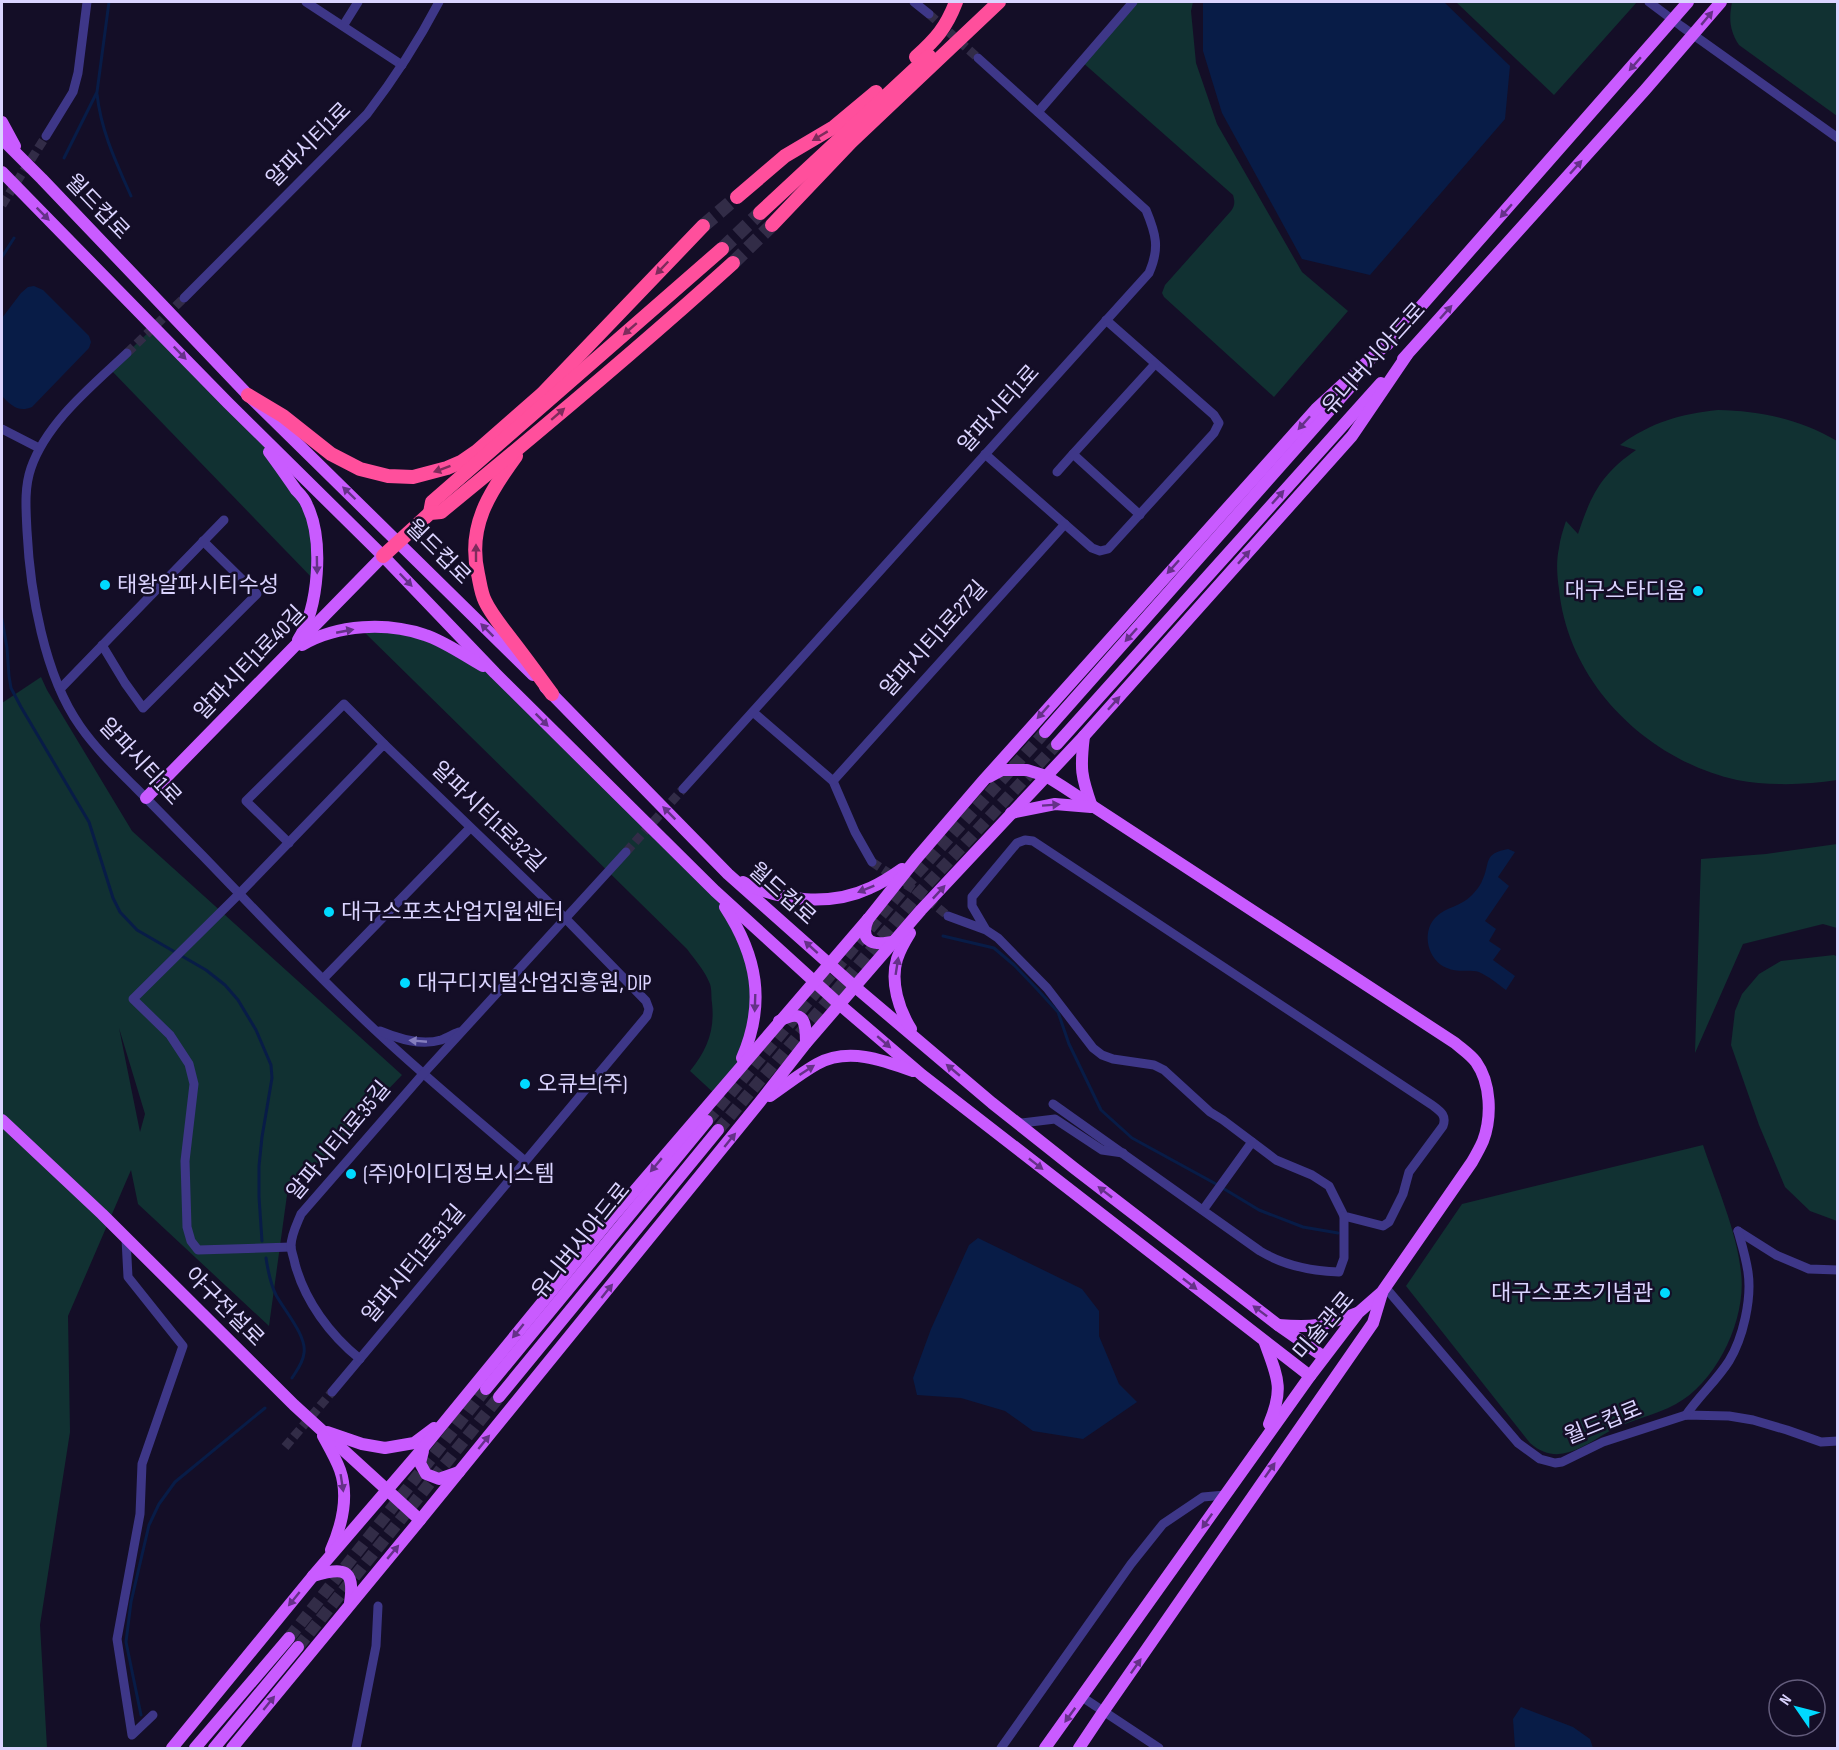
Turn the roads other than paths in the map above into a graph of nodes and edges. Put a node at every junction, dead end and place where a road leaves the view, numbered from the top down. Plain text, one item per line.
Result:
1 (87, 2) edge
2 (306, 2) edge
3 (358, 2) edge
4 (439, 2) edge
5 (914, 2) edge
6 (956, 2) edge
7 (988, 2) edge
8 (999, 2) edge
9 (1011, 2) edge
10 (1133, 2) edge
11 (1649, 2) edge
12 (1688, 2) edge
13 (1721, 2) edge
14 (929, 14) tunnel mouth
15 (1677, 23) junction
16 (343, 26) junction
17 (1693, 35) junction
18 (942, 49) junction
19 (978, 58) tunnel mouth
20 (402, 65) junction
21 (888, 94) junction
22 (1038, 112) junction
23 (2, 122) edge
24 (46, 136) tunnel mouth
25 (1838, 138) edge
26 (2, 139) edge
27 (21, 158) junction
28 (2, 173) edge
29 (737, 197) tunnel mouth
30 (760, 213) tunnel mouth
31 (772, 225) tunnel mouth
32 (703, 226) tunnel mouth
33 (722, 249) tunnel mouth
34 (733, 263) tunnel mouth
35 (184, 298) tunnel mouth
36 (1106, 320) junction
37 (1392, 339) junction
38 (127, 353) tunnel mouth
39 (1407, 355) junction
40 (1155, 364) junction
41 (248, 395) junction
42 (247, 422) junction
43 (2, 429) edge
44 (527, 441) junction
45 (39, 448) junction
46 (985, 454) junction
47 (1073, 454) junction
48 (1057, 472) dead end
49 (430, 513) junction
50 (1140, 515) junction
51 (224, 520) dead end
52 (1065, 524) junction
53 (203, 541) junction
54 (398, 543) junction
55 (383, 556) junction
56 (102, 645) junction
57 (291, 652) junction
58 (495, 673) junction
59 (60, 689) junction
60 (552, 694) junction
61 (753, 712) junction
62 (1045, 732) tunnel mouth
63 (1084, 736) junction
64 (384, 744) junction
65 (1057, 744) tunnel mouth
66 (1046, 776) junction
67 (833, 781) junction
68 (983, 781) junction
69 (683, 789) tunnel mouth
70 (146, 798) junction
71 (1092, 807) junction
72 (1011, 813) junction
73 (470, 828) junction
74 (288, 843) junction
75 (626, 852) tunnel mouth
76 (916, 860) junction
77 (872, 862) tunnel mouth
78 (729, 874) junction
79 (715, 891) junction
80 (240, 894) junction
81 (921, 910) junction
82 (948, 916) tunnel mouth
83 (565, 918) junction
84 (868, 918) junction
85 (986, 930) junction
86 (895, 942) junction
87 (829, 963) junction
88 (323, 979) junction
89 (813, 980) junction
90 (854, 986) junction
91 (839, 1004) junction
92 (778, 1021) junction
93 (373, 1028) junction
94 (464, 1029) junction
95 (918, 1040) junction
96 (806, 1043) junction
97 (423, 1074) junction
98 (922, 1075) junction
99 (727, 1081) junction
100 (759, 1103) junction
101 (1053, 1104) dead end
102 (2, 1120) edge
103 (707, 1120) tunnel mouth
104 (1016, 1121) junction
105 (1032, 1121) junction
106 (718, 1130) tunnel mouth
107 (1035, 1136) junction
108 (1252, 1142) junction
109 (1123, 1153) junction
110 (525, 1161) junction
111 (1203, 1210) junction
112 (1344, 1216) junction
113 (126, 1239) junction
114 (291, 1246) junction
115 (1838, 1270) edge
116 (1384, 1290) junction
117 (1358, 1313) junction
118 (1278, 1324) junction
119 (1265, 1342) junction
120 (1324, 1357) junction
121 (360, 1359) junction
122 (1310, 1376) junction
123 (486, 1389) tunnel mouth
124 (332, 1392) tunnel mouth
125 (500, 1397) tunnel mouth
126 (1686, 1415) junction
127 (445, 1420) junction
128 (320, 1429) junction
129 (1838, 1441) edge
130 (424, 1447) junction
131 (1245, 1467) junction
132 (460, 1472) junction
133 (387, 1491) junction
134 (1225, 1495) junction
135 (420, 1520) junction
136 (326, 1563) junction
137 (313, 1576) junction
138 (350, 1605) junction
139 (378, 1606) dead end
140 (1082, 1697) junction
141 (1103, 1712) junction
142 (153, 1715) dead end
143 (172, 1749) edge
144 (195, 1749) edge
145 (214, 1749) edge
146 (232, 1749) edge
147 (356, 1749) edge
148 (1001, 1749) edge
149 (1046, 1749) edge
150 (1079, 1749) edge
151 (1159, 1749) edge

1 - 24 street
2 - 16 street
3 - 16 street
4 - 20 street, 알파시티1로
5 - 14 street
6 - 18 highway
7 - 18 highway
8 - 18 highway
9 - 18 highway
10 - 22 street
11 - 15 street
12 - 15 main road, 유니버시아드로
17 -> 13 main road, 유니버시아드로
15 - 17 street
15 -> 37 main road, 유니버시아드로
16 - 20 street
17 - 25 street
39 -> 17 main road, 유니버시아드로
18 - 21 highway
19 - 22 street, 알파시티1로
20 - 35 street, 알파시티1로
21 -> 29 highway
21 - 30 highway
21 - 31 highway
22 - 36 street, 알파시티1로
23 - 27 main road
26 - 27 main road, 월드컵로
27 - 41 main road, 월드컵로
28 -> 42 main road, 월드컵로
32 -> 41 highway
33 -> 49 highway
44 -> 34 highway
36 - 40 street
36 - 46 street, 알파시티1로
37 -> 62 main road, 유니버시아드로
37 -> 68 main road
38 - 45 street, 알파시티1로
63 -> 39 main road
65 -> 39 main road, 유니버시아드로
40 - 47 street
40 - 50 street
54 -> 41 main road, 월드컵로
42 - 55 main road, 월드컵로
42 -> 57 main road
43 - 45 street
44 - 49 highway
60 -> 44 highway
45 - 59 street, 알파시티1로
46 - 52 street
46 - 61 street, 알파시티1로
47 - 48 street
47 - 50 street
49 - 54 highway
50 - 52 street
51 - 53 street
52 - 67 street, 알파시티1로27길
53 - 56 street
53 - 56 street
54 - 55 highway
60 -> 54 main road, 월드컵로
55 - 57 main road, 알파시티1로40길
55 -> 58 main road, 월드컵로
56 - 59 street
57 -> 58 main road
57 - 70 main road, 알파시티1로40길
58 -> 79 main road, 월드컵로
59 - 70 street, 알파시티1로
78 -> 60 main road, 월드컵로
61 - 67 street
61 - 69 street, 알파시티1로
63 - 66 main road
63 - 71 main road
64 - 73 street, 알파시티1로32길
64 - 74 street
64 - 74 street, 알파시티1로32길
66 - 68 main road
66 - 71 main road
66 - 72 main road
67 - 77 street
68 - 76 main road
70 - 80 street, 알파시티1로
72 -> 71 main road
71 - 116 main road
81 -> 72 main road
73 - 83 street, 알파시티1로32길
73 - 88 street
74 - 80 street
75 - 83 street
76 -> 78 main road
76 - 84 main road
87 -> 78 main road, 월드컵로
79 - 89 main road, 월드컵로
79 -> 99 main road
80 - 88 street, 알파시티1로
80 - 114 street
81 - 86 main road
95 -> 81 main road
82 - 85 street
83 - 94 street
83 - 110 street, 알파시티1로31길
84 - 86 main road
84 - 87 main road
85 - 108 street
85 - 112 street
86 - 90 main road
87 - 89 main road
87 - 90 main road, 월드컵로
88 - 93 street, 알파시티1로
89 - 91 main road, 월드컵로
89 - 92 main road
90 - 91 main road
90 - 95 main road, 월드컵로
91 - 96 main road
91 -> 98 main road, 월드컵로
92 - 96 main road
92 - 99 main road
94 -> 93 street
93 - 97 street, 알파시티1로
94 - 97 street
104 -> 95 main road, 월드컵로
96 - 100 main road
97 - 110 street
97 - 114 street, 알파시티1로35길
100 -> 98 main road
98 -> 119 main road
99 -> 127 main road
132 -> 100 main road
101 - 109 street
102 - 113 main road, 야구전설로
103 - 123 main road, 유니버시아드로
104 - 105 street
104 - 107 main road, 월드컵로
105 - 107 street
105 - 109 street
106 - 125 main road, 유니버시아드로
118 -> 107 main road, 월드컵로
108 - 111 street
108 - 112 street
109 - 111 street
110 - 121 street, 알파시티1로31길
111 - 112 street
113 - 128 main road, 야구전설로
113 - 142 street
114 - 121 street
115 - 126 street
116 - 117 main road, 미술관로
116 - 126 street, 월드컵로
141 -> 116 main road, 미술관로
117 - 118 main road
117 - 120 main road, 미술관로
118 - 120 main road, 월드컵로
119 - 122 main road
119 - 131 main road
120 - 122 main road, 미술관로
121 - 124 street, 알파시티1로31길
122 - 131 main road, 미술관로
126 - 129 street, 월드컵로
127 - 128 main road
127 - 130 main road
128 - 133 main road, 야구전설로
128 -> 136 main road
130 - 132 main road
130 - 133 main road
131 - 134 main road, 미술관로
132 - 135 main road
133 - 135 main road, 야구전설로
133 - 136 main road
134 -> 140 main road, 미술관로
134 - 148 street
138 -> 135 main road
136 - 137 main road
137 - 138 main road
137 -> 143 main road
146 -> 138 main road
139 - 147 street
140 - 141 street
140 -> 149 main road, 미술관로
141 - 150 main road, 미술관로
141 - 151 street
144 - 145 main road

